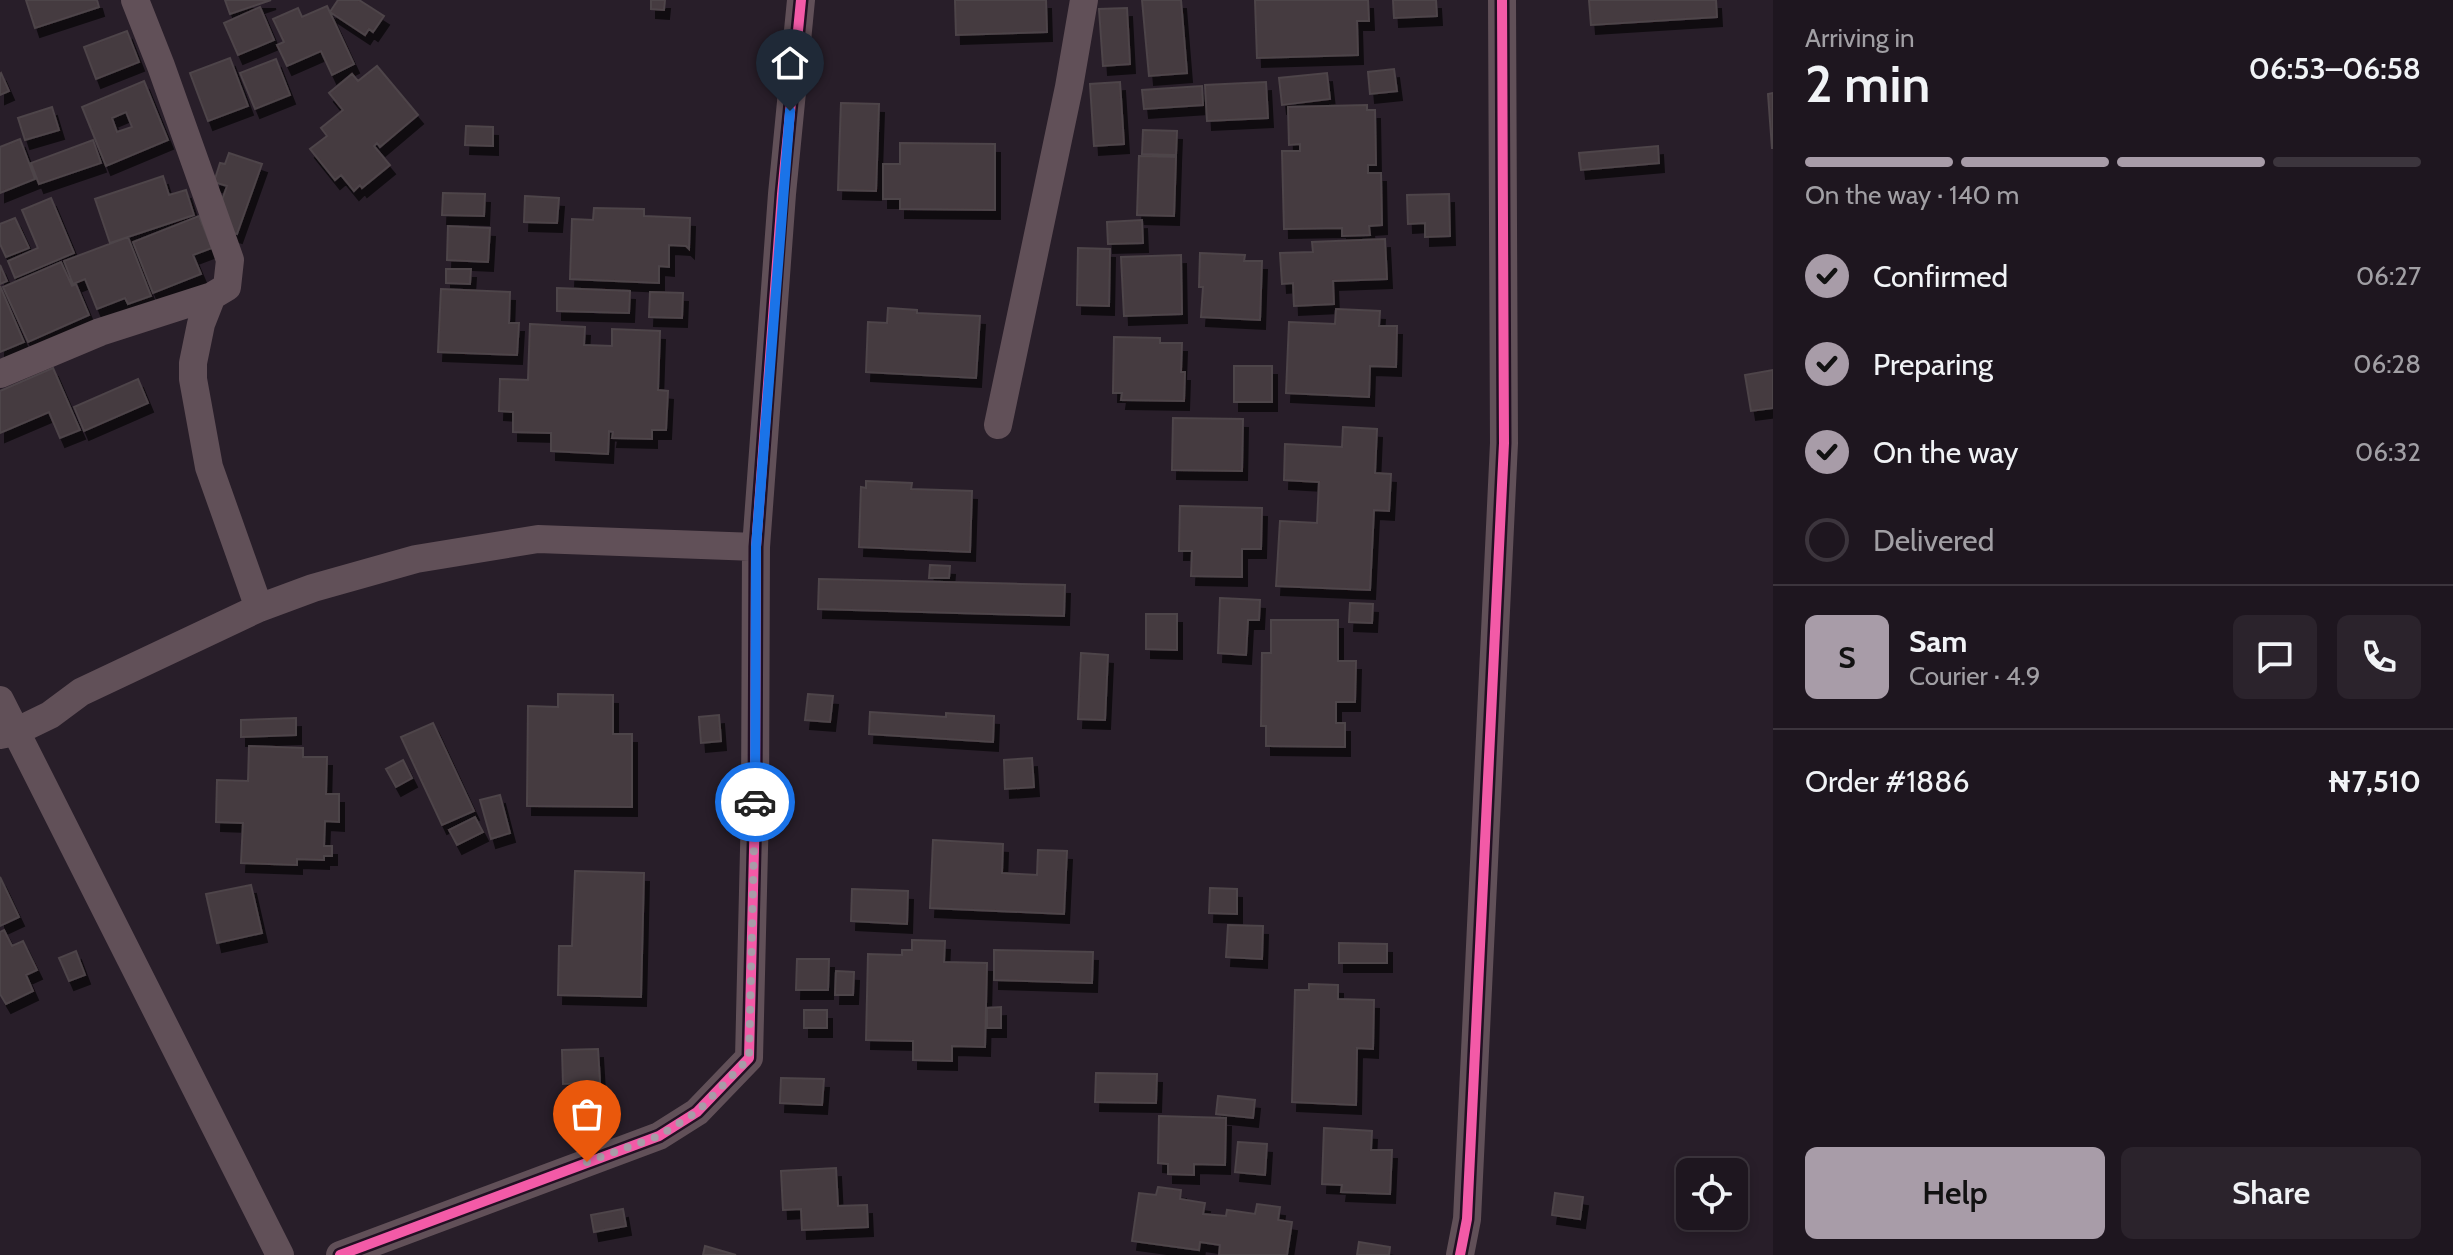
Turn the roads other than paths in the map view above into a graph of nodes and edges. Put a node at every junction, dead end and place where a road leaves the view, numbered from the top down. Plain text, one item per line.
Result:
1 (135, 0) edge
2 (801, 0) edge
3 (1084, 0) edge
4 (1502, 0) edge
5 (212, 296) junction
6 (0, 374) edge
7 (998, 425) dead end
8 (756, 547) junction
9 (259, 608) junction
10 (0, 700) edge
11 (8, 734) edge
12 (280, 1255) edge
13 (340, 1255) edge
14 (1460, 1255) edge

1 - 5 street
2 - 8 street
3 - 7 street
4 - 14 street
5 - 6 street
5 - 9 street
8 - 9 street
8 - 13 street
9 - 11 street
10 - 11 street
11 - 12 street

